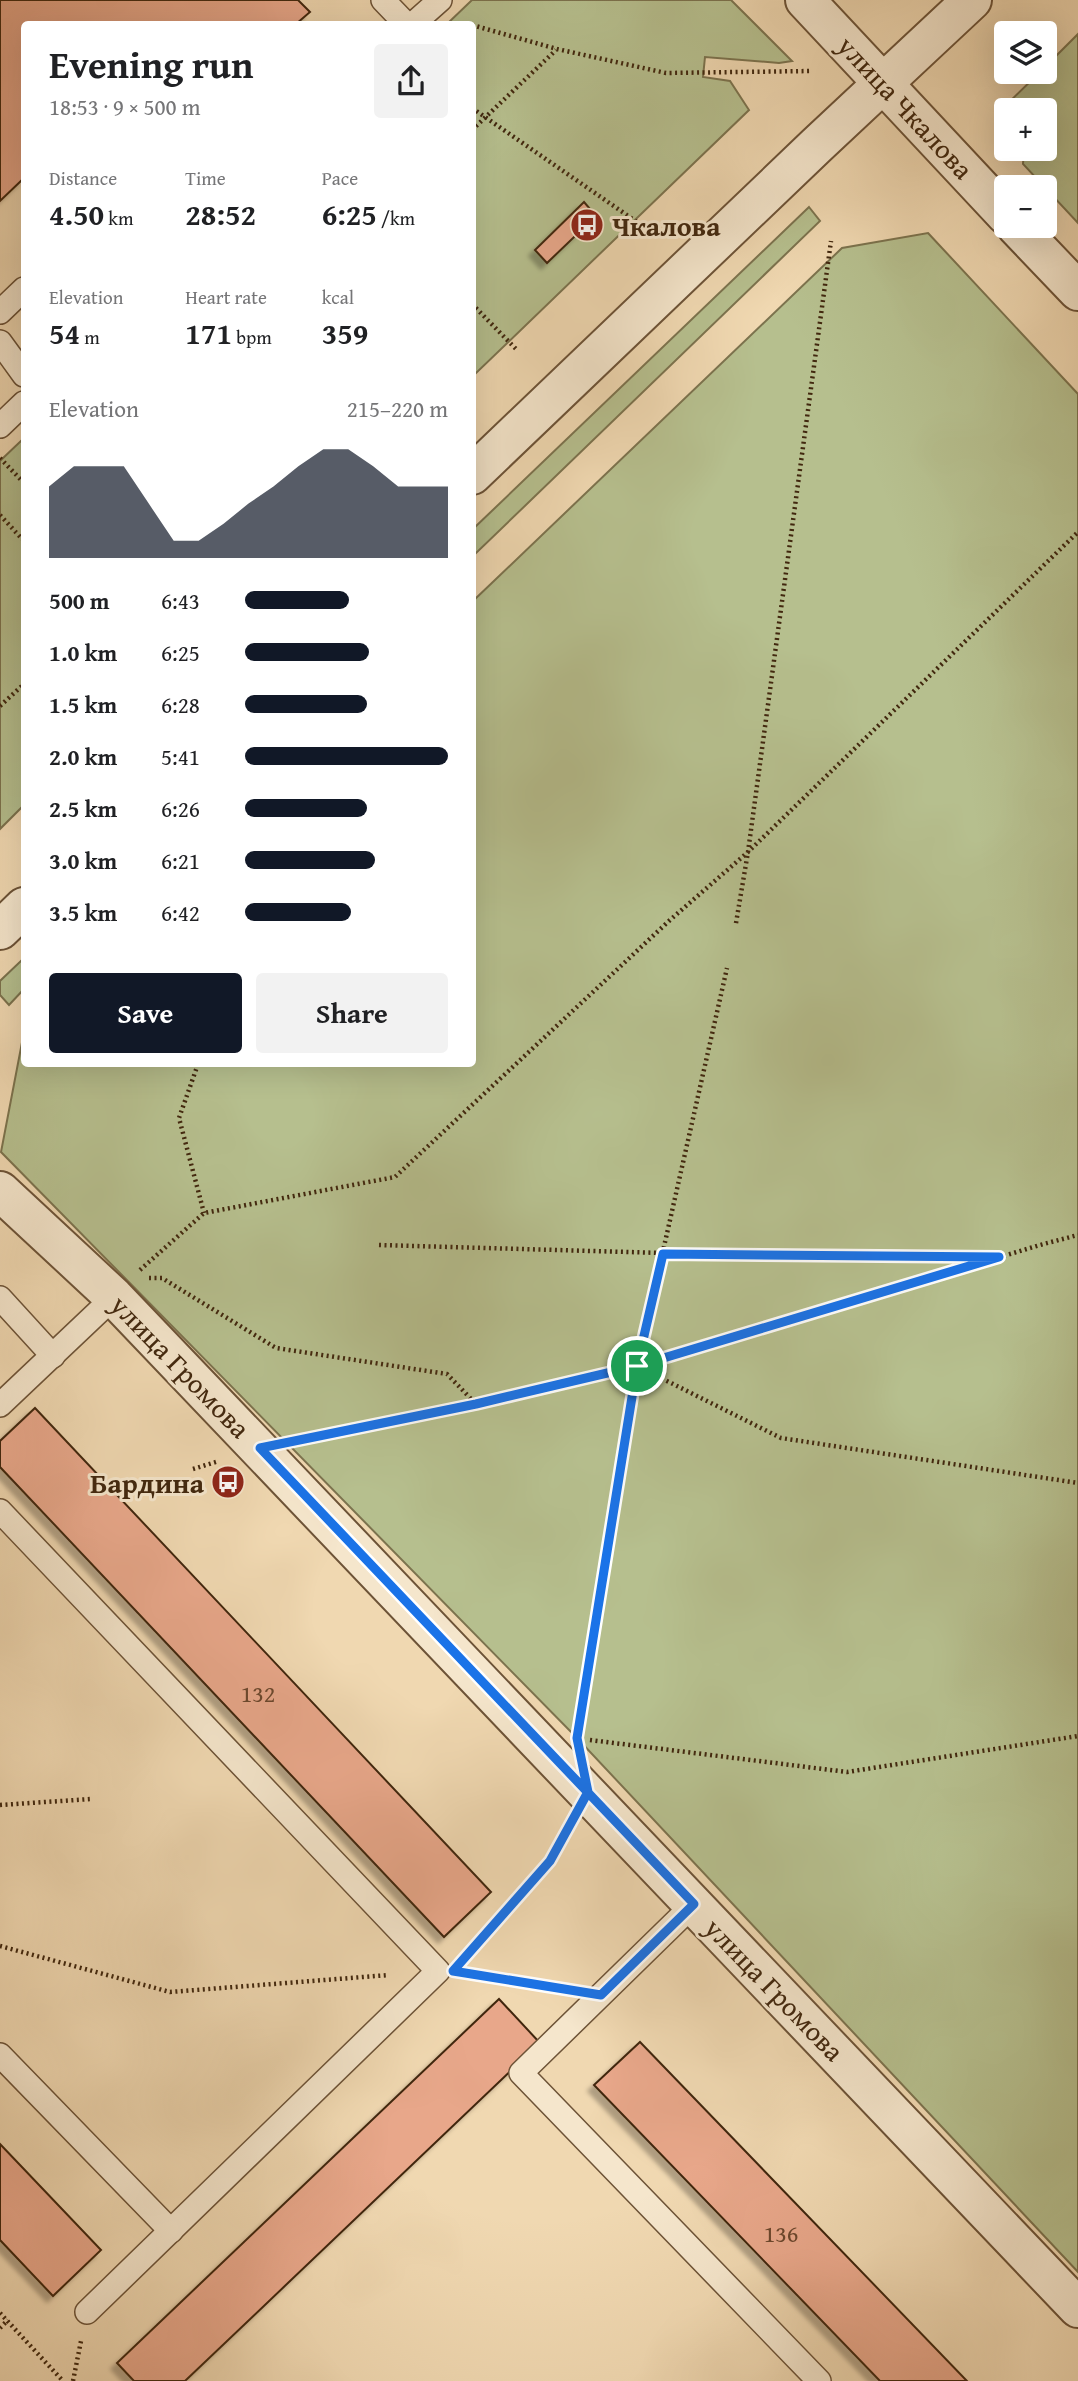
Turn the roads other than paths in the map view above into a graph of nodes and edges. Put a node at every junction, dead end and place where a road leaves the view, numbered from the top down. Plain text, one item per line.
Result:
1 (383, 0) edge
2 (440, 0) edge
3 (805, 0) edge
4 (972, 0) edge
5 (403, 21) edge
6 (416, 21) edge
7 (884, 83) junction
8 (994, 202) edge
9 (1028, 238) edge
10 (1078, 290) edge
11 (21, 292) edge
12 (0, 312) edge
13 (0, 342) edge
14 (21, 371) edge
15 (21, 406) edge
16 (0, 426) edge
17 (476, 471) edge
18 (21, 909) edge
19 (0, 930) edge
20 (0, 1191) edge
21 (129, 1284) junction
22 (0, 1298) edge
23 (53, 1356) junction
24 (0, 1405) edge
25 (0, 1511) edge
26 (694, 1904) junction
27 (0, 2056) edge
28 (171, 2231) junction
29 (1078, 2308) edge
30 (87, 2312) road end
31 (819, 2381) edge

1 - 5 lane
2 - 6 lane
3 - 7 street, улица Чкалова
4 - 7 street
7 - 8 street, улица Чкалова
7 - 17 street
9 - 10 street
11 - 12 lane
13 - 14 lane
15 - 16 lane
18 - 19 street
20 - 21 street, улица Громова
21 - 23 lane
21 - 26 street, улица Громова
22 - 23 lane
23 - 24 lane
25 - 28 lane
26 - 29 street, улица Громова
26 - 31 lane
27 - 28 lane
28 - 30 lane

